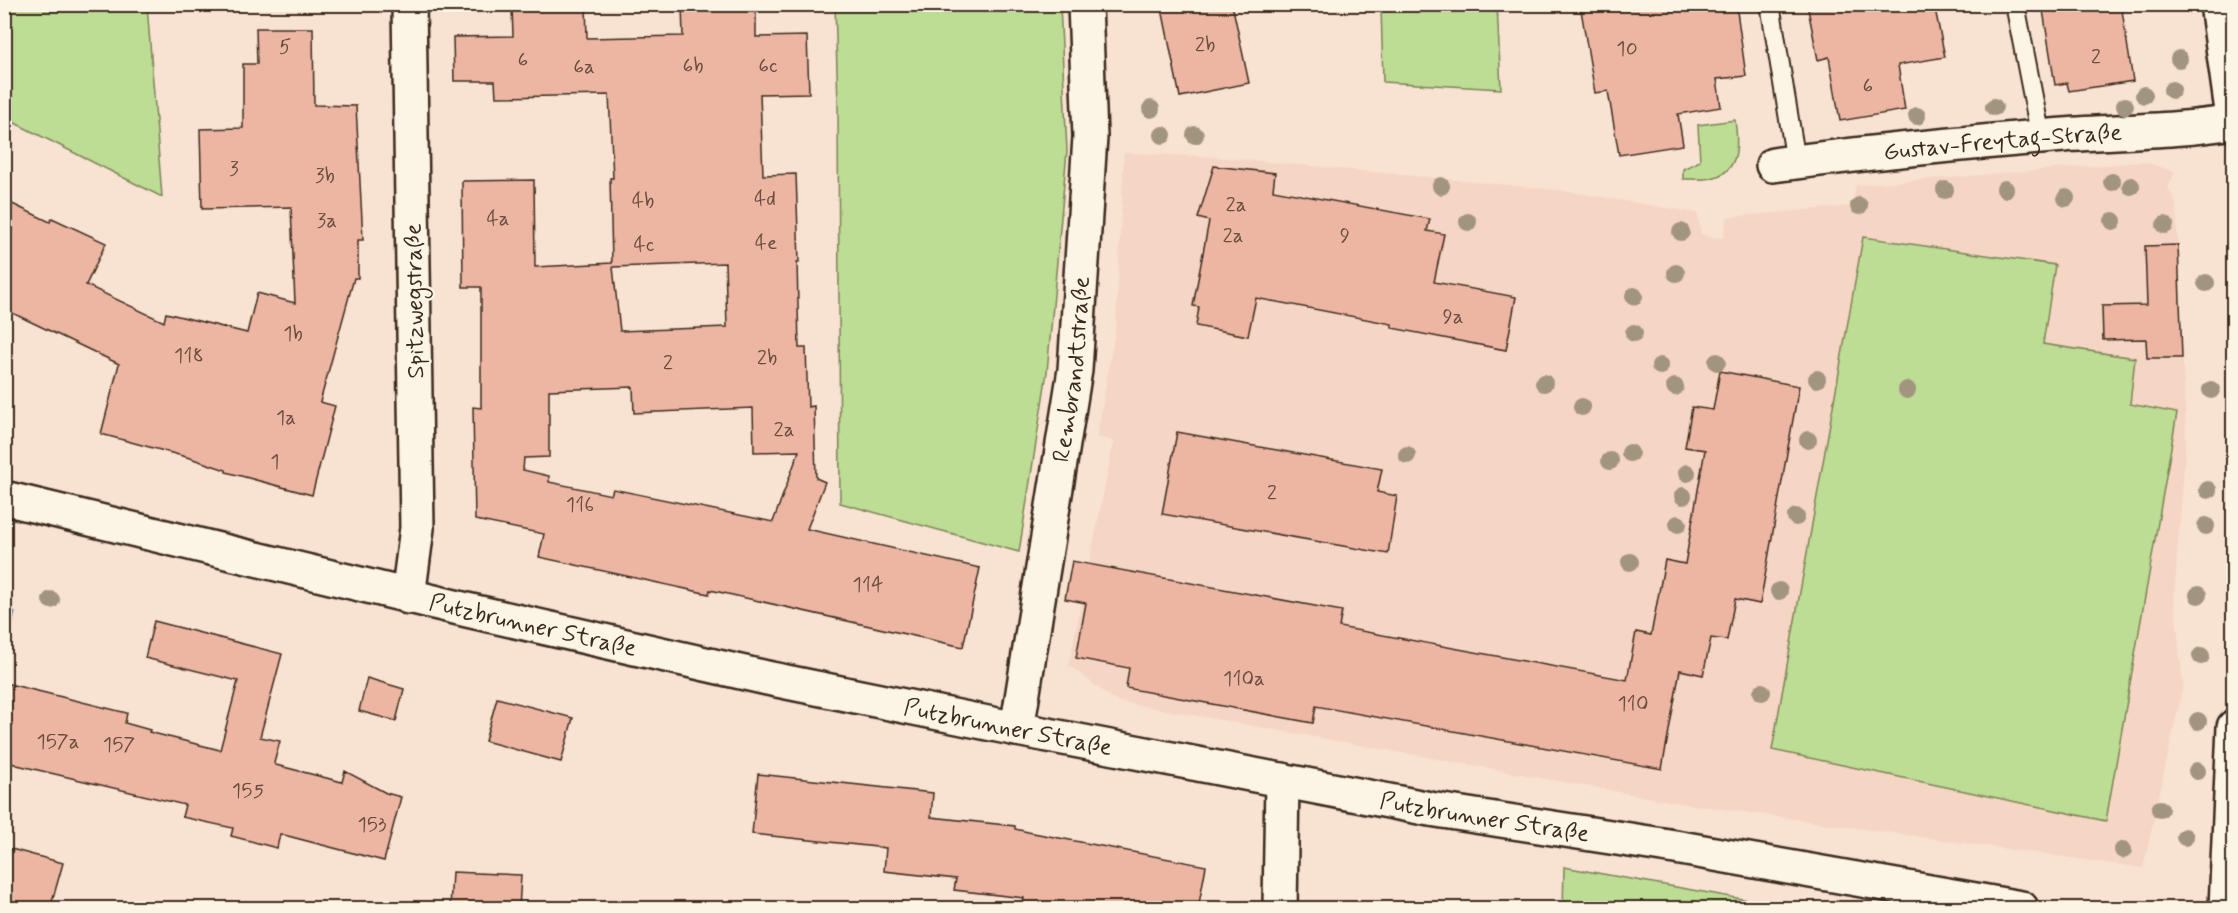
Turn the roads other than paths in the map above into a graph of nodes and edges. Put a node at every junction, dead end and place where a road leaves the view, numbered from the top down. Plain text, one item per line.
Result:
1 (409, 4) edge
2 (1085, 4) edge
3 (1770, 4) edge
4 (2014, 4) edge
5 (2217, 4) edge
6 (2233, 124) edge
7 (2041, 138) junction
8 (1784, 164) joint
9 (4, 498) edge
10 (408, 597) junction
11 (2234, 727) edge
12 (1017, 729) junction
13 (1282, 780) junction
14 (1280, 909) edge
15 (2021, 909) edge
16 (2226, 909) edge

1 - 10 street, Spitzwegstraße
2 - 12 street, Rembrandtstraße
3 - 8 lane
4 - 7 lane
5 - 6 street
6 - 7 street, Gustav-Freytag-Straße
7 - 8 street, Gustav-Freytag-Straße
9 - 10 street, Putzbrunner Straße
10 - 12 street, Putzbrunner Straße
11 - 16 street
12 - 13 street, Putzbrunner Straße
13 - 14 street
13 - 15 street, Putzbrunner Straße

